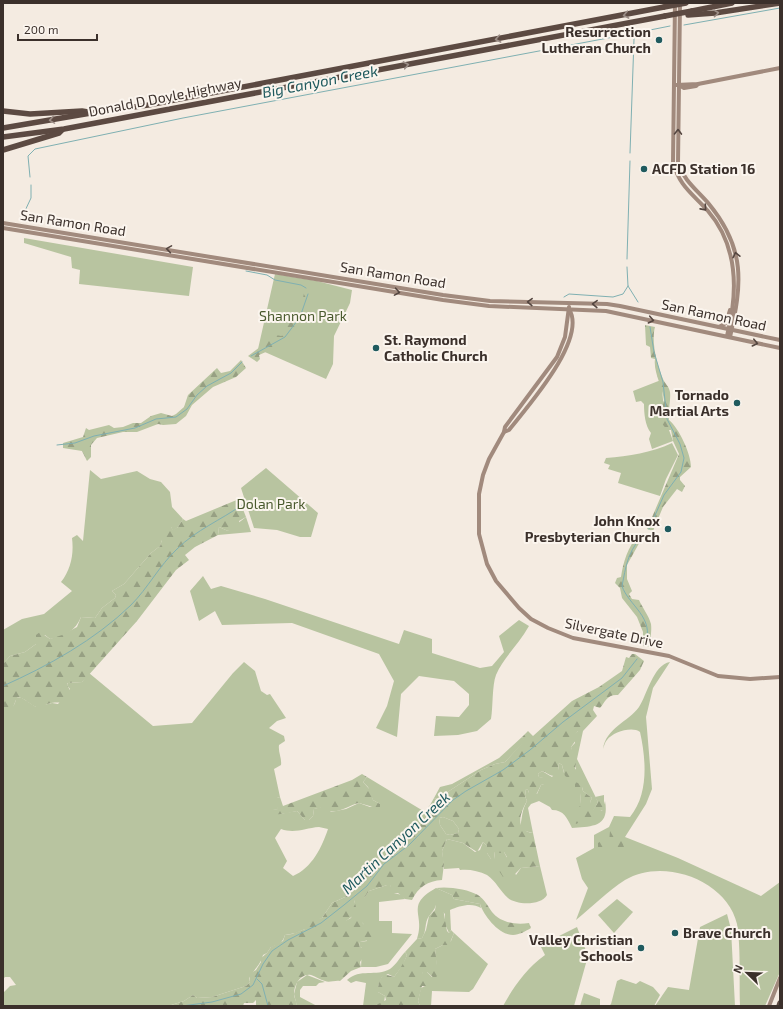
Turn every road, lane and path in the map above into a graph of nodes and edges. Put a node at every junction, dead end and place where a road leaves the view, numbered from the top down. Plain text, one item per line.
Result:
1 (675, 3) edge
2 (680, 3) edge
3 (686, 3) edge
4 (732, 3) edge
5 (780, 3) edge
6 (692, 13) junction
7 (780, 68) edge
8 (674, 85) junction
9 (679, 85) junction
10 (3, 111) edge
11 (91, 113) junction
12 (3, 128) edge
13 (64, 129) junction
14 (35, 132) junction
15 (3, 137) edge
16 (3, 140) edge
17 (3, 150) edge
18 (3, 223) edge
19 (3, 228) edge
20 (719, 229) junction
21 (731, 239) junction
22 (734, 302) junction
23 (569, 303) junction
24 (561, 309) junction
25 (569, 309) junction
26 (567, 316) junction
27 (718, 327) junction
28 (730, 330) junction
29 (729, 337) junction
30 (780, 340) edge
31 (780, 348) edge
32 (504, 432) junction
33 (780, 677) edge
34 (780, 978) edge
35 (780, 1003) edge
36 (769, 1006) edge
37 (779, 1006) edge

1 - 8 street
2 - 9 street
3 -> 11 highway, Donald D Doyle Highway, bridge
4 - 6 highway
6 -> 5 highway
13 -> 6 highway, Donald D Doyle Highway, bridge
7 - 9 street
8 - 9 street
8 -> 20 street
21 -> 9 street
10 - 11 highway
11 -> 12 highway, Donald D Doyle Highway
13 - 14 highway, Donald D Doyle Highway
13 - 17 highway
14 - 15 highway, Donald D Doyle Highway
14 - 16 highway
23 -> 18 street, San Ramon Road
19 -> 24 street, San Ramon Road
20 - 21 street
20 - 22 street
28 -> 21 street
22 - 27 street
22 - 28 street
23 - 25 street, Silvergate Drive
27 -> 23 street, San Ramon Road
24 - 25 street, San Ramon Road
24 - 26 street
25 - 26 street, Silvergate Drive
25 -> 29 street, San Ramon Road
25 - 32 street, Silvergate Drive
26 - 32 street, Silvergate Drive
27 - 28 street, San Ramon Road
28 - 29 street
28 - 30 street, San Ramon Road
29 -> 31 street, San Ramon Road
32 - 33 street, Silvergate Drive
34 - 36 street
35 - 37 highway

